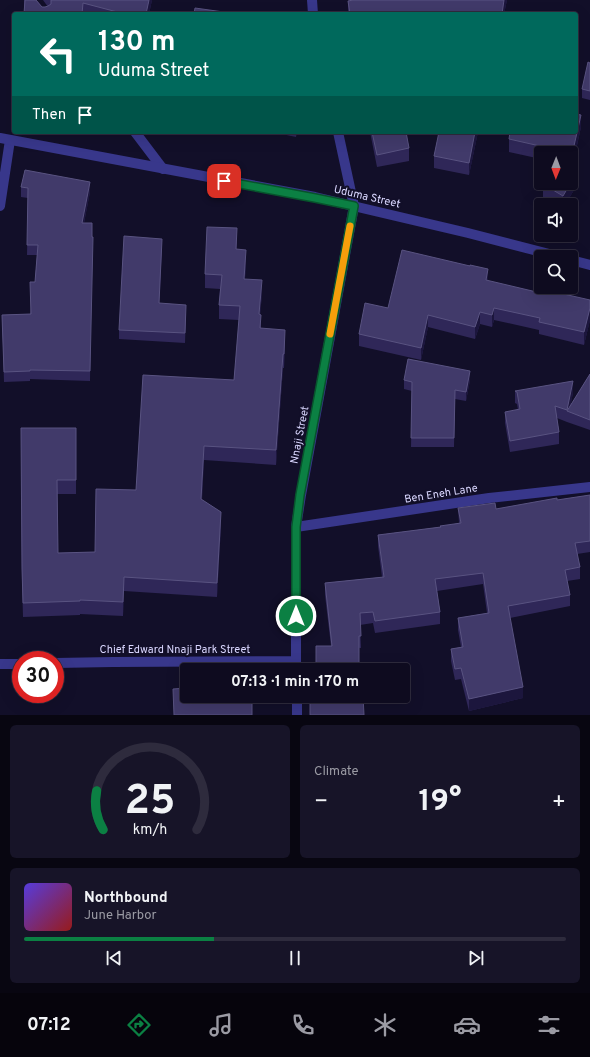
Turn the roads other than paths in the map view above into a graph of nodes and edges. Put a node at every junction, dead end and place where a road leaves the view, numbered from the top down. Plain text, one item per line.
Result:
1 (312, 0) edge
2 (313, 12) edge
3 (137, 134) edge
4 (338, 134) edge
5 (5, 139) edge
6 (163, 169) junction
7 (0, 206) edge
8 (354, 206) junction
9 (534, 250) edge
10 (578, 262) edge
11 (590, 265) edge
12 (590, 487) edge
13 (296, 527) junction
14 (64, 663) edge
15 (180, 663) edge
16 (296, 663) edge
17 (0, 664) edge
18 (12, 664) edge
19 (297, 703) edge
20 (297, 715) edge

1 - 2 street
3 - 6 street
4 - 8 street
5 - 6 street, Uduma Street
5 - 7 street
6 - 8 street, Uduma Street
8 - 9 street, Uduma Street
8 - 13 street, Nnaji Street
10 - 11 street
12 - 13 street, Ben Eneh Lane
13 - 16 street, Nnaji Street
14 - 15 street, Chief Edward Nnaji Park Street
17 - 18 street
19 - 20 street

